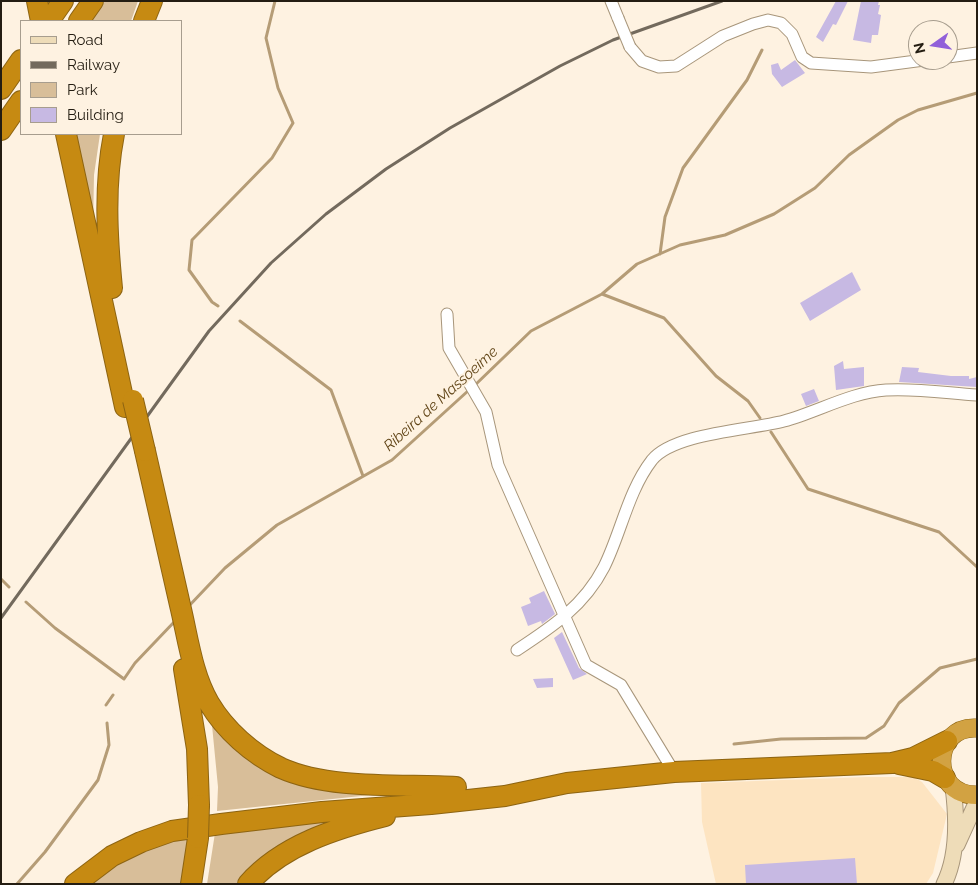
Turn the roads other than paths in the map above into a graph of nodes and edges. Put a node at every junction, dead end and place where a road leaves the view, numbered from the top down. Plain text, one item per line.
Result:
1 (37, 1) edge
2 (93, 1) edge
3 (152, 1) edge
4 (611, 1) edge
5 (52, 15) edge
6 (80, 20) edge
7 (144, 20) edge
8 (977, 53) edge
9 (958, 56) edge
10 (20, 61) edge
11 (908, 62) edge
12 (1, 89) edge
13 (20, 102) edge
14 (1, 130) edge
15 (66, 135) edge
16 (114, 135) edge
17 (447, 314) dead end
18 (977, 395) edge
19 (129, 404) junction
20 (564, 619) junction
21 (518, 650) dead end
22 (977, 728) edge
23 (947, 741) junction
24 (892, 763) junction
25 (674, 772) junction
26 (567, 783) junction
27 (949, 783) junction
28 (456, 787) junction
29 (977, 795) edge
30 (977, 801) edge
31 (431, 804) junction
32 (953, 854) junction
33 (62, 884) edge
34 (74, 884) edge
35 (190, 884) edge
36 (248, 884) edge
37 (944, 884) edge

1 - 5 highway
2 - 6 highway
3 - 7 highway
4 - 11 street, bridge
8 - 9 street
10 - 12 highway
13 - 14 highway
15 - 19 highway
16 - 19 highway
17 - 20 street
18 - 20 street
19 - 28 highway, bridge
19 - 35 highway, bridge
20 - 21 street
20 - 25 street
22 - 23 highway
23 - 24 highway
23 - 27 highway
24 - 25 highway
24 - 27 highway
25 - 26 highway
26 - 28 highway
26 - 31 highway
27 - 29 highway
27 - 32 main road
28 - 33 highway
30 - 32 main road
31 - 34 highway
31 - 36 highway
32 - 37 main road

